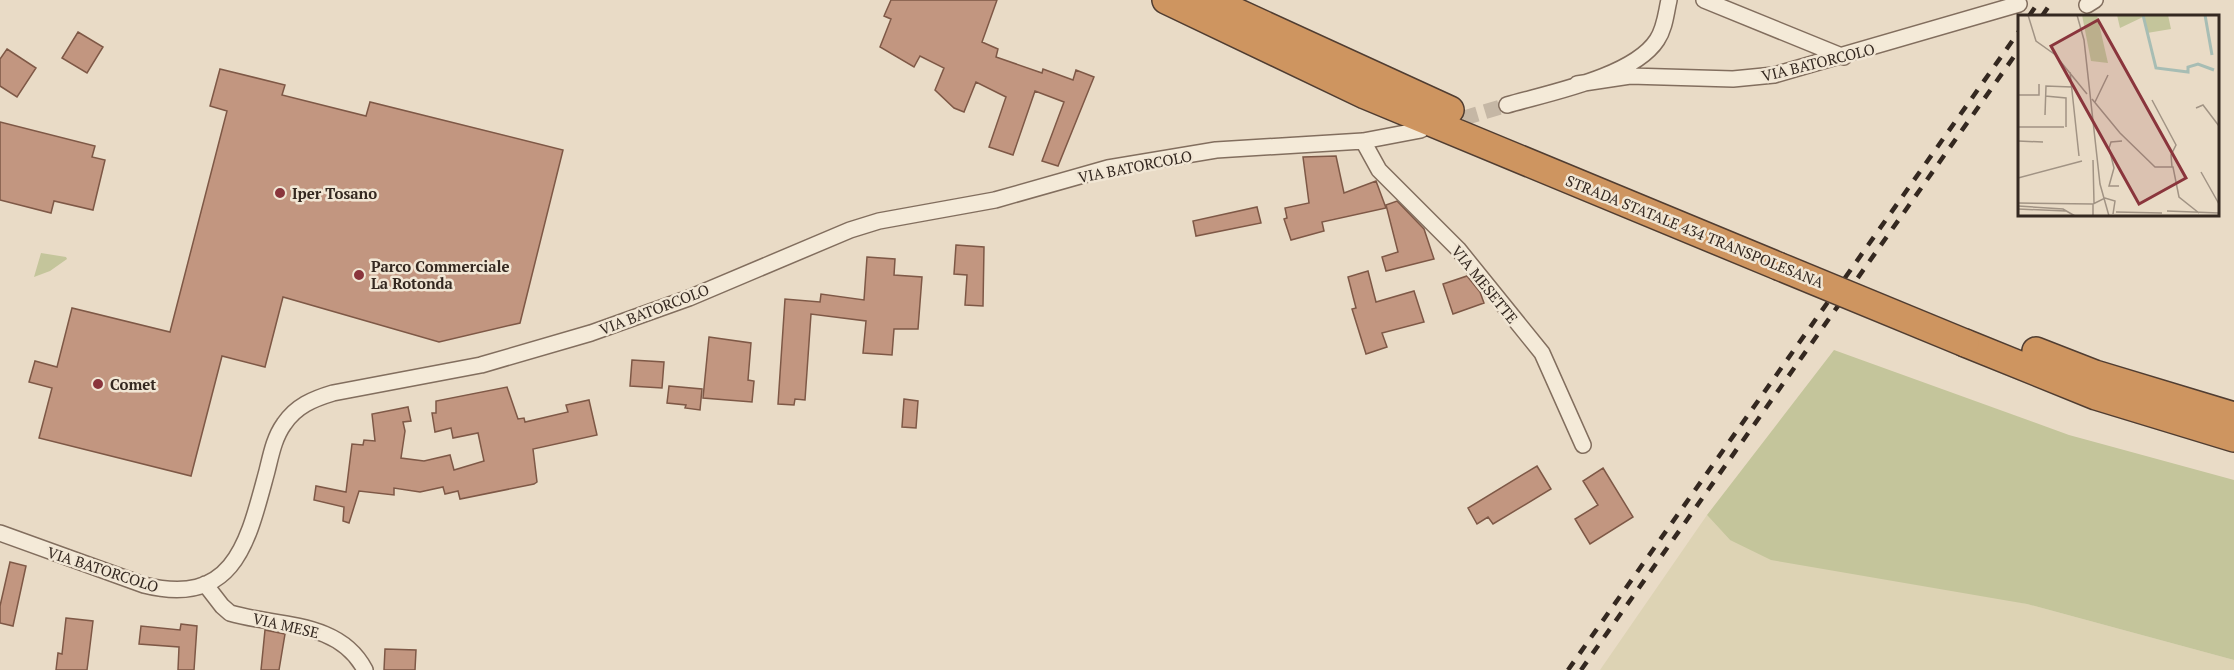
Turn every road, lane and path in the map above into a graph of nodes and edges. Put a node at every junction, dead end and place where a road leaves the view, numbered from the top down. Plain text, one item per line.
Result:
1 (1166, 0) edge
2 (1210, 0) edge
3 (1669, 0) edge
4 (1704, 0) edge
5 (2019, 4) dead end
6 (1844, 57) junction
7 (1577, 84) junction
8 (1507, 105) tunnel mouth
9 (1421, 130) dead end
10 (1363, 141) junction
11 (1782, 257) junction
12 (1969, 335) junction
13 (2234, 416) edge
14 (2234, 438) edge
15 (1583, 445) dead end
16 (0, 533) edge
17 (206, 584) junction
18 (365, 670) edge

1 - 11 highway, STRADA STATALE 434 TRANSPOLESANA
2 - 11 highway, STRADA STATALE 434 TRANSPOLESANA
3 - 7 street, VIA BATORCOLO
4 - 6 street
5 - 6 street, VIA BATORCOLO
6 - 7 street, VIA BATORCOLO
7 - 8 street, VIA BATORCOLO
9 - 10 street, VIA BATORCOLO
10 - 15 street, VIA MESETTE
10 - 17 street, VIA BATORCOLO
11 - 12 highway, STRADA STATALE 434 TRANSPOLESANA, bridge
12 - 13 highway, STRADA STATALE 434 TRANSPOLESANA
12 - 14 highway, STRADA STATALE 434 TRANSPOLESANA
16 - 17 street, VIA BATORCOLO
17 - 18 street, VIA MESE

